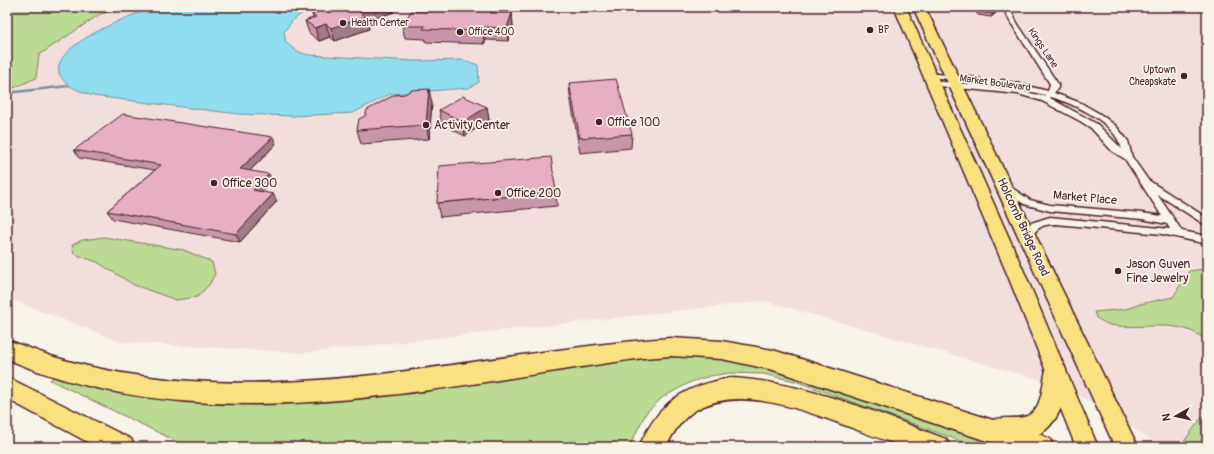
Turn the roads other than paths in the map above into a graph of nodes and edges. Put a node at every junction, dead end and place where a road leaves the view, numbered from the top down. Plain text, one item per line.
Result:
1 (900, 7) edge
2 (919, 7) edge
3 (1006, 7) edge
4 (931, 79) junction
5 (954, 81) junction
6 (1051, 93) junction
7 (1045, 99) junction
8 (1128, 157) junction
9 (1142, 179) junction
10 (1004, 185) junction
11 (1170, 221) junction
12 (1207, 224) edge
13 (1178, 233) junction
14 (1027, 236) junction
15 (1207, 240) edge
16 (7, 349) edge
17 (1056, 372) junction
18 (7, 387) edge
19 (971, 425) junction
20 (122, 447) edge
21 (652, 447) edge
22 (937, 447) edge
23 (1041, 447) edge
24 (1086, 447) edge
25 (1127, 447) edge

1 - 4 main road, Holcomb Bridge Road
2 - 5 main road, Holcomb Bridge Road
3 - 6 street, Kings Lane
4 - 5 street, Market Boulevard
4 - 17 main road, Holcomb Bridge Road
5 - 6 street, Market Boulevard
5 - 7 street, Market Boulevard
5 - 10 main road, Holcomb Bridge Road
6 - 7 street
6 - 8 street, Market Boulevard
7 - 8 street, Market Boulevard
8 - 9 street, Market Boulevard
9 - 11 street, Market Boulevard
9 - 12 street, Market Boulevard
10 - 11 street, Market Place
10 - 14 main road, Holcomb Bridge Road
11 - 13 street, Market Boulevard
13 - 14 street
13 - 15 street
14 - 25 main road, Holcomb Bridge Road
16 - 19 highway
17 - 19 highway
17 - 24 main road, Holcomb Bridge Road
18 - 20 highway
19 - 23 highway
21 - 22 highway

